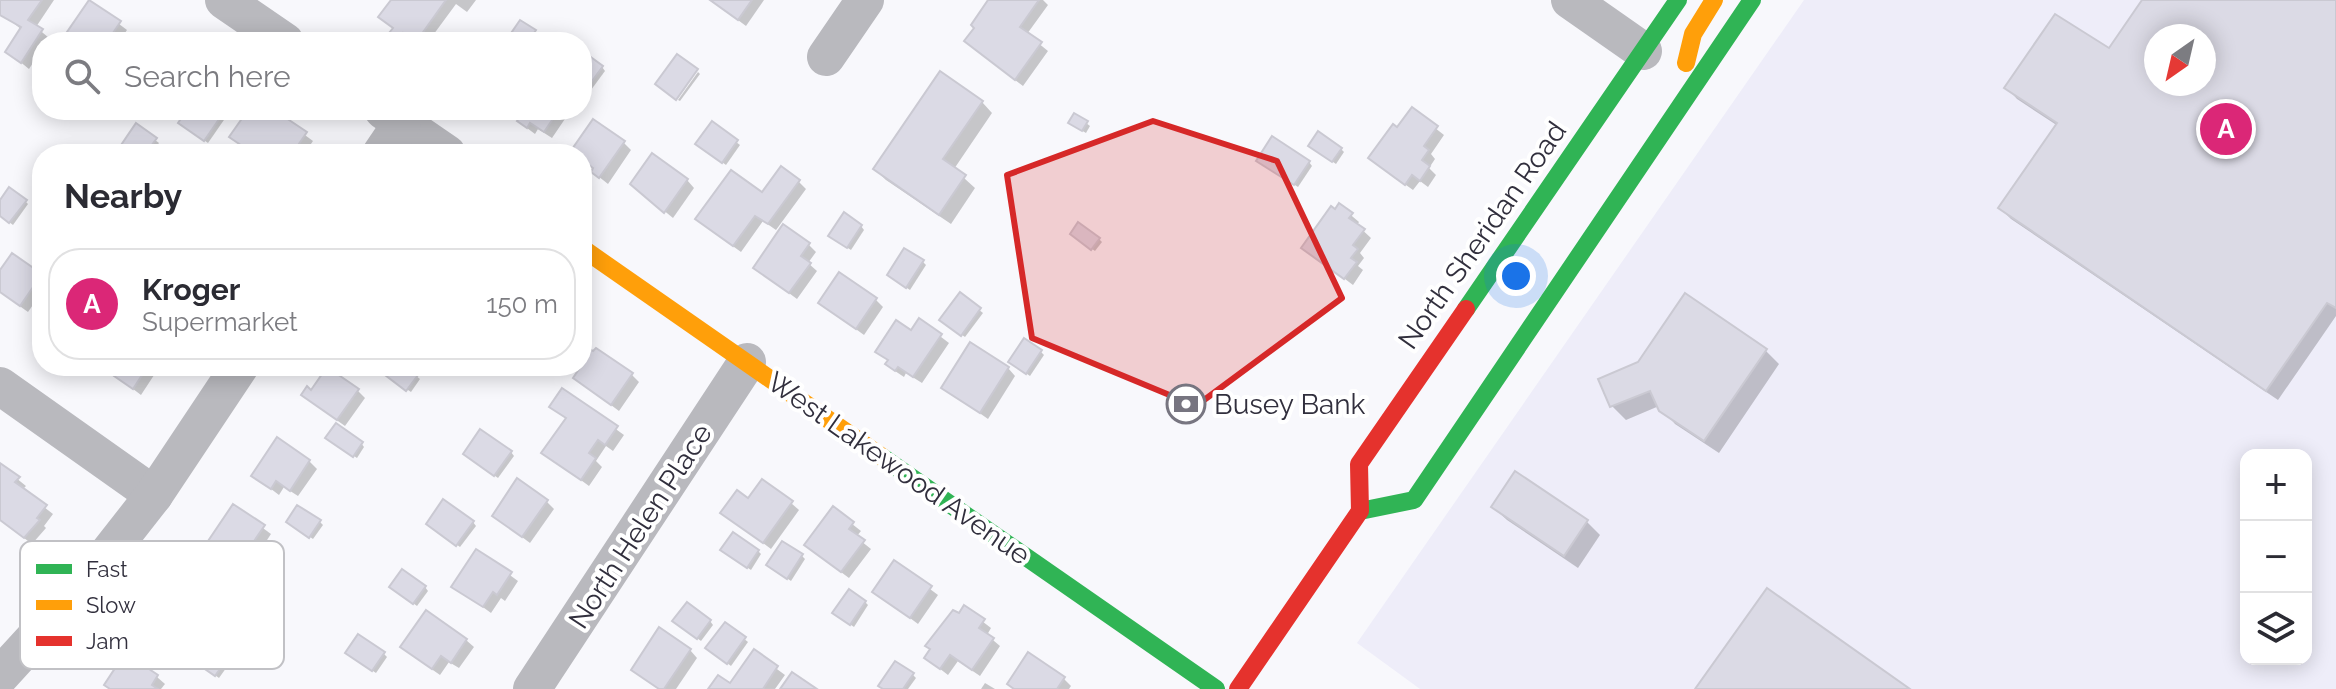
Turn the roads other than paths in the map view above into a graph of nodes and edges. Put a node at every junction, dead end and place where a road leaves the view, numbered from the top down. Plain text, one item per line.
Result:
1 (224, 0) edge
2 (865, 0) edge
3 (1570, 0) edge
4 (1678, 0) edge
5 (1714, 0) edge
6 (1752, 0) edge
7 (270, 32) edge
8 (1643, 51) junction
9 (826, 57) dead end
10 (1688, 92) junction
11 (1661, 97) dead end
12 (391, 120) edge
13 (398, 120) edge
14 (1615, 126) dead end
15 (384, 144) edge
16 (433, 144) edge
17 (1565, 165) junction
18 (592, 255) edge
19 (747, 362) junction
20 (233, 376) edge
21 (0, 386) edge
22 (154, 495) junction
23 (1360, 511) junction
24 (118, 541) edge
25 (20, 654) edge
26 (0, 676) edge
27 (532, 689) edge
28 (1216, 689) edge
29 (1238, 689) edge

1 - 7 street
2 - 9 street
3 - 8 street
4 - 8 main road, North Sheridan Road
5 - 10 main road
6 - 10 main road
8 - 17 main road, North Sheridan Road
10 - 11 main road
10 - 23 main road
12 - 15 street
13 - 16 street
14 - 17 main road
17 - 23 main road, North Sheridan Road
18 - 19 main road, West Lakewood Avenue
19 - 27 street, North Helen Place
19 - 28 main road, West Lakewood Avenue
20 - 22 street
21 - 22 street
22 - 24 street
23 - 29 main road
25 - 26 street

